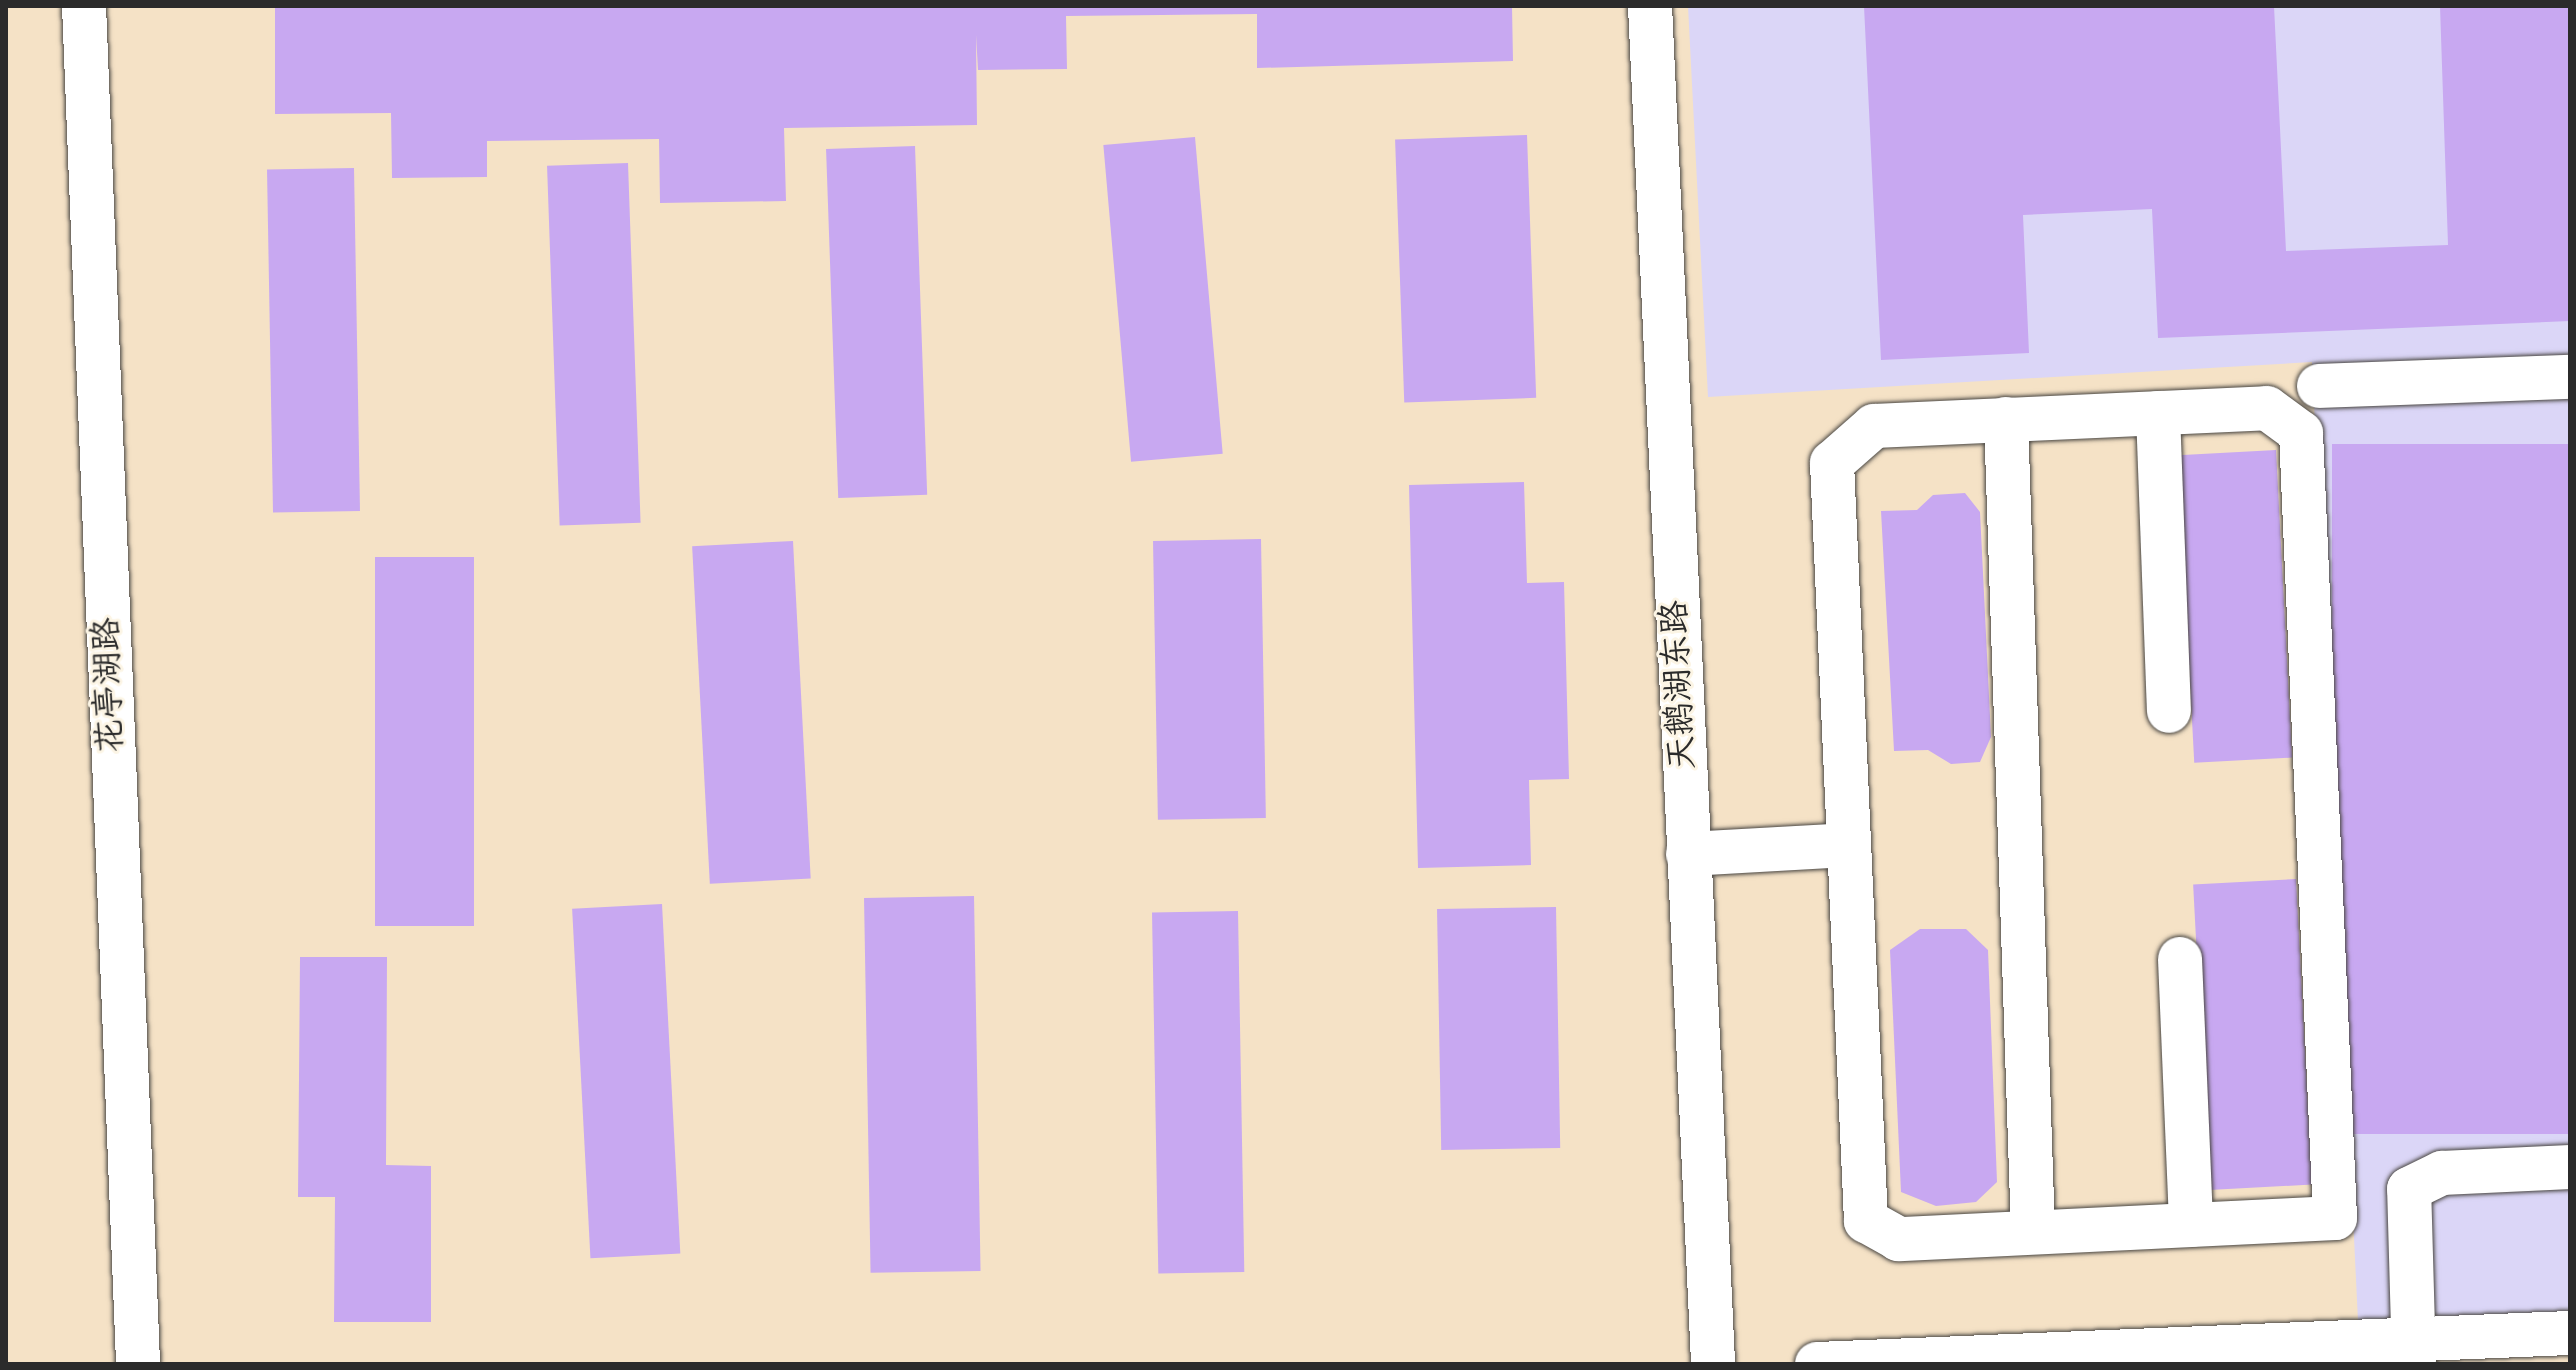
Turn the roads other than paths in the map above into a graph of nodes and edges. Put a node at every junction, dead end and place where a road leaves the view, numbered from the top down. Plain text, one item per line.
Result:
1 (84, 6) edge
2 (1650, 6) edge
3 (2570, 377) edge
4 (2319, 386) dead end
5 (2158, 413) junction
6 (2006, 419) junction
7 (2169, 711) dead end
8 (1847, 845) junction
9 (1688, 854) junction
10 (2180, 959) dead end
11 (2570, 1167) edge
12 (2191, 1225) junction
13 (2033, 1232) junction
14 (2570, 1333) edge
15 (2414, 1352) edge
16 (138, 1364) edge
17 (1713, 1364) edge
18 (1817, 1364) edge

1 - 16 street, 花亭湖路
2 - 9 street, 天鹅湖东路
3 - 4 street
5 - 6 street
5 - 7 street
5 - 12 street
6 - 8 street
6 - 13 street
8 - 9 street
8 - 13 street
9 - 17 street, 天鹅湖东路
10 - 12 street
11 - 15 street
12 - 13 street
14 - 15 street
15 - 18 street

